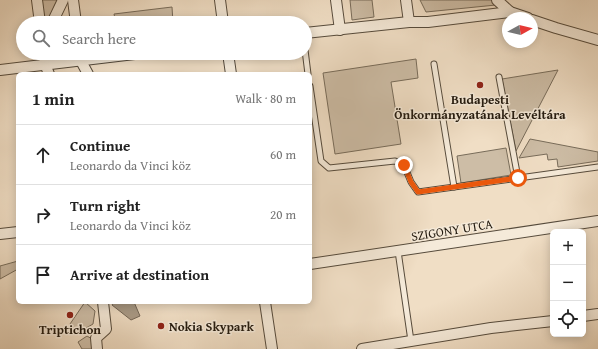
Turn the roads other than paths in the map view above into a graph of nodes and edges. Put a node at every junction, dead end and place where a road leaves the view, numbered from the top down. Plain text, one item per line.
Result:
1 (36, 0) edge
2 (63, 0) edge
3 (73, 0) edge
4 (220, 0) edge
5 (336, 0) edge
6 (406, 0) edge
7 (498, 0) edge
8 (510, 12) edge
9 (502, 13) edge
10 (39, 16) edge
11 (55, 16) edge
12 (75, 16) edge
13 (222, 16) edge
14 (408, 22) junction
15 (538, 22) edge
16 (340, 30) junction
17 (312, 33) edge
18 (598, 40) edge
19 (46, 60) edge
20 (74, 60) edge
21 (82, 60) edge
22 (229, 60) edge
23 (306, 60) edge
24 (434, 64) dead end
25 (0, 70) edge
26 (49, 71) edge
27 (87, 72) edge
28 (231, 72) edge
29 (308, 72) edge
30 (499, 77) dead end
31 (312, 100) edge
32 (598, 167) edge
33 (518, 178) junction
34 (454, 187) junction
35 (598, 221) edge
36 (16, 232) edge
37 (0, 234) edge
38 (398, 252) junction
39 (312, 264) edge
40 (103, 304) edge
41 (265, 304) edge
42 (598, 314) edge
43 (586, 316) edge
44 (550, 321) edge
45 (411, 341) junction
46 (98, 349) edge
47 (272, 349) edge
48 (362, 349) edge

1 - 10 street
2 - 11 street
3 - 12 street
4 - 13 street
5 - 16 street
6 - 14 street
7 - 8 street
9 - 14 street
14 - 16 street
15 - 18 street
16 - 17 street
19 - 26 street
20 - 26 street
21 - 27 street
22 - 28 street
23 - 29 lane
24 - 34 lane
25 - 26 street
30 - 33 lane
31 - 34 lane
32 - 33 lane
33 - 34 lane
35 - 38 street, SZIGONY UTCA
36 - 37 street
38 - 39 street, SZIGONY UTCA
38 - 45 lane
40 - 46 street
41 - 47 street
42 - 43 street
44 - 45 street
45 - 48 street

